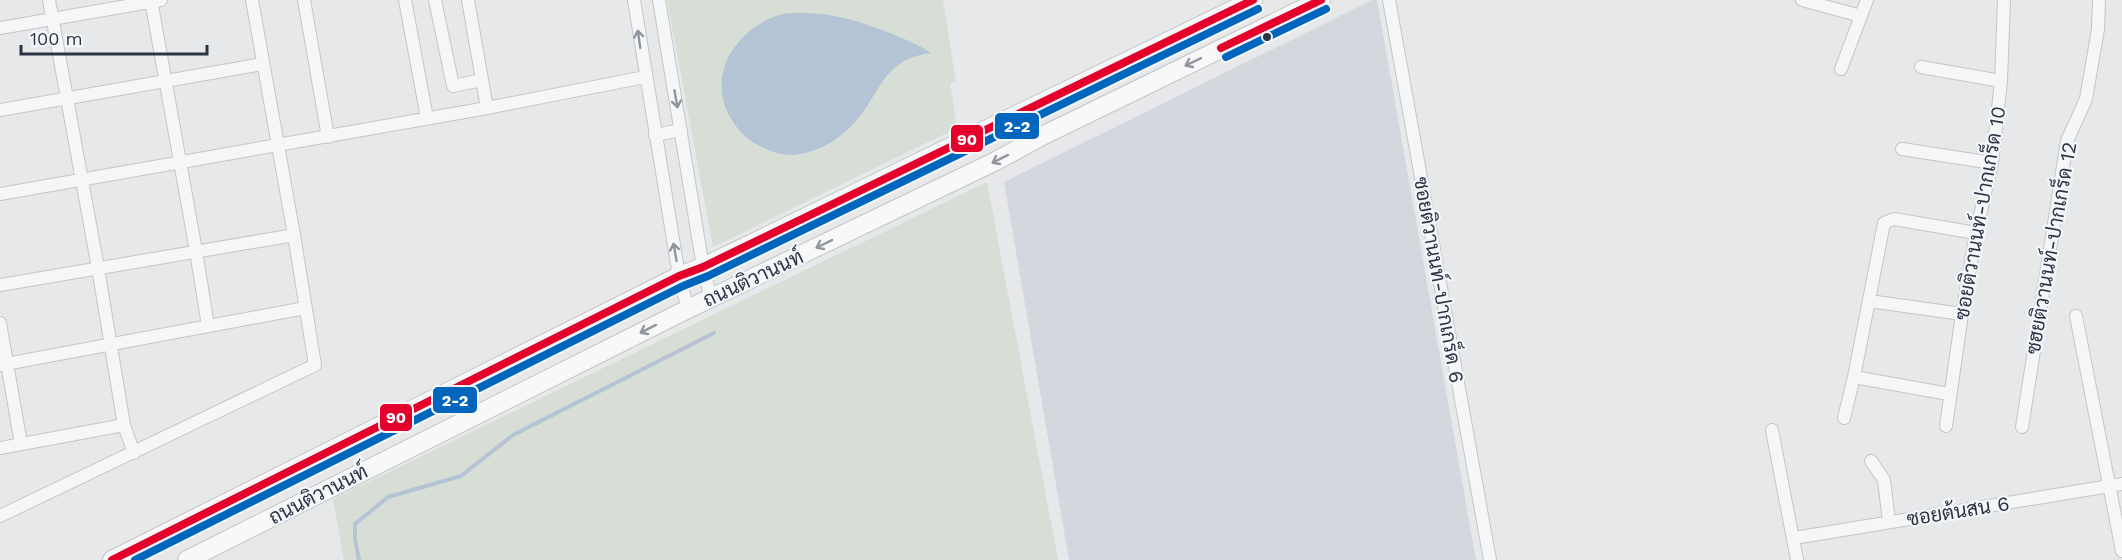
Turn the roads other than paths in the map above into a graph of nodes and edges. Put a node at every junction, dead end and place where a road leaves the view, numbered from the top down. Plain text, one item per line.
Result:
1 (49, 0) edge
2 (252, 0) edge
3 (304, 0) edge
4 (405, 0) edge
5 (435, 0) edge
6 (468, 0) edge
7 (633, 0) edge
8 (659, 0) edge
9 (1252, 0) edge
10 (1321, 0) edge
11 (1389, 0) edge
12 (1802, 0) edge
13 (1867, 0) edge
14 (2004, 0) edge
15 (2099, 0) edge
16 (154, 1) edge
17 (1861, 16) junction
18 (52, 18) junction
19 (0, 28) edge
20 (262, 64) junction
21 (1921, 67) dead end
22 (1841, 69) dead end
23 (645, 77) junction
24 (482, 80) junction
25 (164, 81) junction
26 (2001, 81) junction
27 (65, 98) junction
28 (487, 108) junction
29 (0, 110) edge
30 (426, 118) junction
31 (681, 130) junction
32 (655, 135) junction
33 (328, 137) junction
34 (278, 145) junction
35 (1902, 149) dead end
36 (180, 162) junction
37 (1992, 162) junction
38 (81, 179) junction
39 (0, 194) edge
40 (1976, 234) junction
41 (294, 235) junction
42 (196, 251) junction
43 (703, 267) junction
44 (98, 268) junction
45 (680, 276) junction
46 (0, 285) edge
47 (711, 299) junction
48 (1869, 301) junction
49 (305, 308) junction
50 (688, 309) junction
51 (1962, 314) junction
52 (2076, 316) dead end
53 (0, 323) edge
54 (208, 326) junction
55 (110, 345) junction
56 (3, 365) edge
57 (1854, 377) junction
58 (1949, 394) junction
59 (1844, 418) dead end
60 (124, 425) junction
61 (1946, 426) dead end
62 (2022, 427) dead end
63 (1772, 430) dead end
64 (21, 444) junction
65 (0, 448) edge
66 (134, 453) junction
67 (1871, 461) dead end
68 (2116, 485) edge
69 (0, 516) edge
70 (1889, 522) junction
71 (1794, 538) junction
72 (2122, 551) edge
73 (193, 559) edge
74 (112, 560) edge
75 (1490, 560) edge
76 (1797, 560) edge

1 - 18 street
2 - 20 street
3 - 33 street
4 - 30 street
5 - 24 street
6 - 24 street
23 -> 7 street
8 -> 31 street
9 - 43 main road, ถนนติวานนท์
10 -> 47 main road, ถนนติวานนท์
11 - 75 street, ซอยติวานนท์-ปากเกร็ด 6
12 - 17 street
13 - 17 street
14 - 26 street, ซอยติวานนท์-ปากเกร็ด 10
15 - 62 street, ซฮยติวานนท์-ปากเกร็ด 12
16 - 18 street
16 - 25 street
17 - 22 street
18 - 19 street
18 - 27 street
20 - 25 street
20 - 34 street
21 - 26 street
23 - 28 street
23 - 32 street
24 - 28 street
25 - 27 street
25 - 36 street
26 - 37 street, ซอยติวานนท์-ปากเกร็ด 10
27 - 29 street
27 - 38 street
28 - 30 street
30 - 33 street
31 - 32 street
31 - 43 street
45 -> 32 street
33 - 34 street
34 - 36 street
34 - 41 street
35 - 37 street
36 - 38 street
36 - 42 street
37 - 40 street, ซอยติวานนท์-ปากเกร็ด 10
38 - 39 street
38 - 44 street
40 - 48 street
40 - 51 street, ซอยติวานนท์-ปากเกร็ด 10
41 - 42 street
41 - 49 street
42 - 44 street
42 - 54 street
43 - 45 main road, ถนนติวานนท์
43 - 47 street
44 - 46 street
44 - 55 street
45 - 50 street
45 - 74 main road, ถนนติวานนท์
47 - 50 main road, ถนนติวานนท์
48 - 51 street
48 - 57 street
49 - 54 street
49 - 66 street
50 -> 73 main road, ถนนติวานนท์
51 - 58 street, ซอยติวานนท์-ปากเกร็ด 10
52 - 68 street
53 - 56 street
54 - 55 street
55 - 56 street
55 - 60 street
56 - 64 street
57 - 58 street
57 - 59 street
58 - 61 street, ซอยติวานนท์-ปากเกร็ด 10
60 - 64 street
60 - 66 street
63 - 71 street
64 - 65 street
66 - 69 street
67 - 70 street
68 - 70 street, ซอยต้นสน 6
68 - 72 street
70 - 71 street, ซอยต้นสน 6
71 - 76 street

